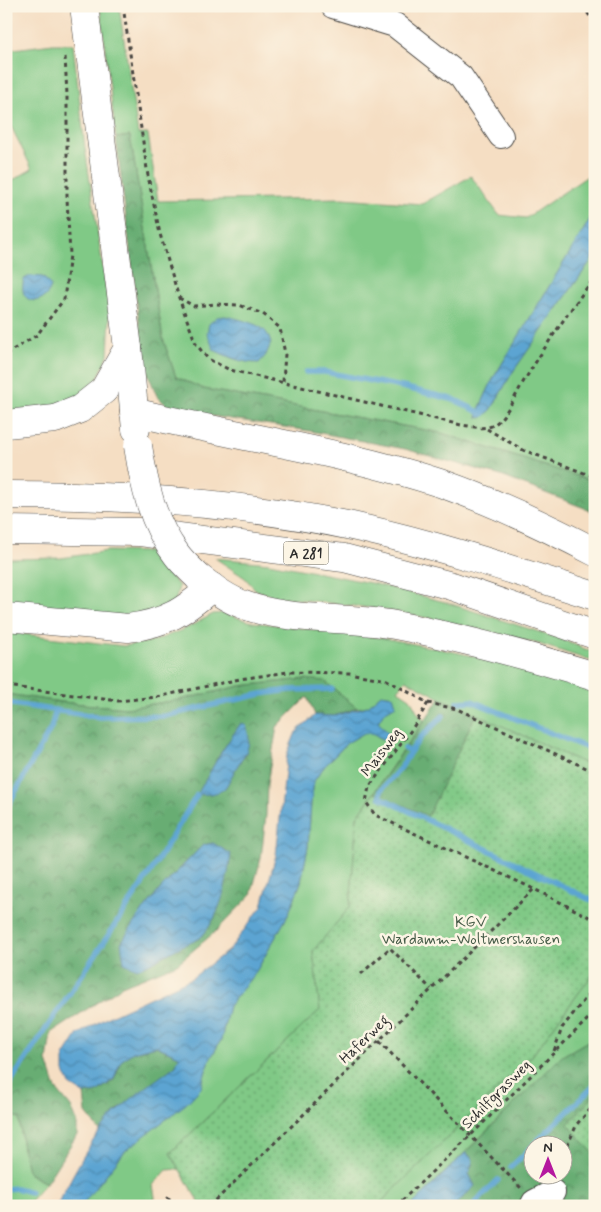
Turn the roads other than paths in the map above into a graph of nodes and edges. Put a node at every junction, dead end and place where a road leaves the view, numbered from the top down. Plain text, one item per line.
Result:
1 (84, 6) edge
2 (333, 6) edge
3 (501, 136) dead end
4 (128, 348) junction
5 (134, 412) junction
6 (6, 424) edge
7 (6, 495) edge
8 (6, 530) edge
9 (595, 552) edge
10 (205, 582) junction
11 (595, 596) edge
12 (6, 617) edge
13 (595, 635) edge
14 (595, 676) edge

1 - 4 highway
2 - 3 lane
4 - 5 highway
4 - 6 highway
5 - 9 highway
5 - 10 highway, bridge
7 - 11 highway, A 281
8 - 13 highway, A 281
10 - 12 highway
10 - 14 highway

